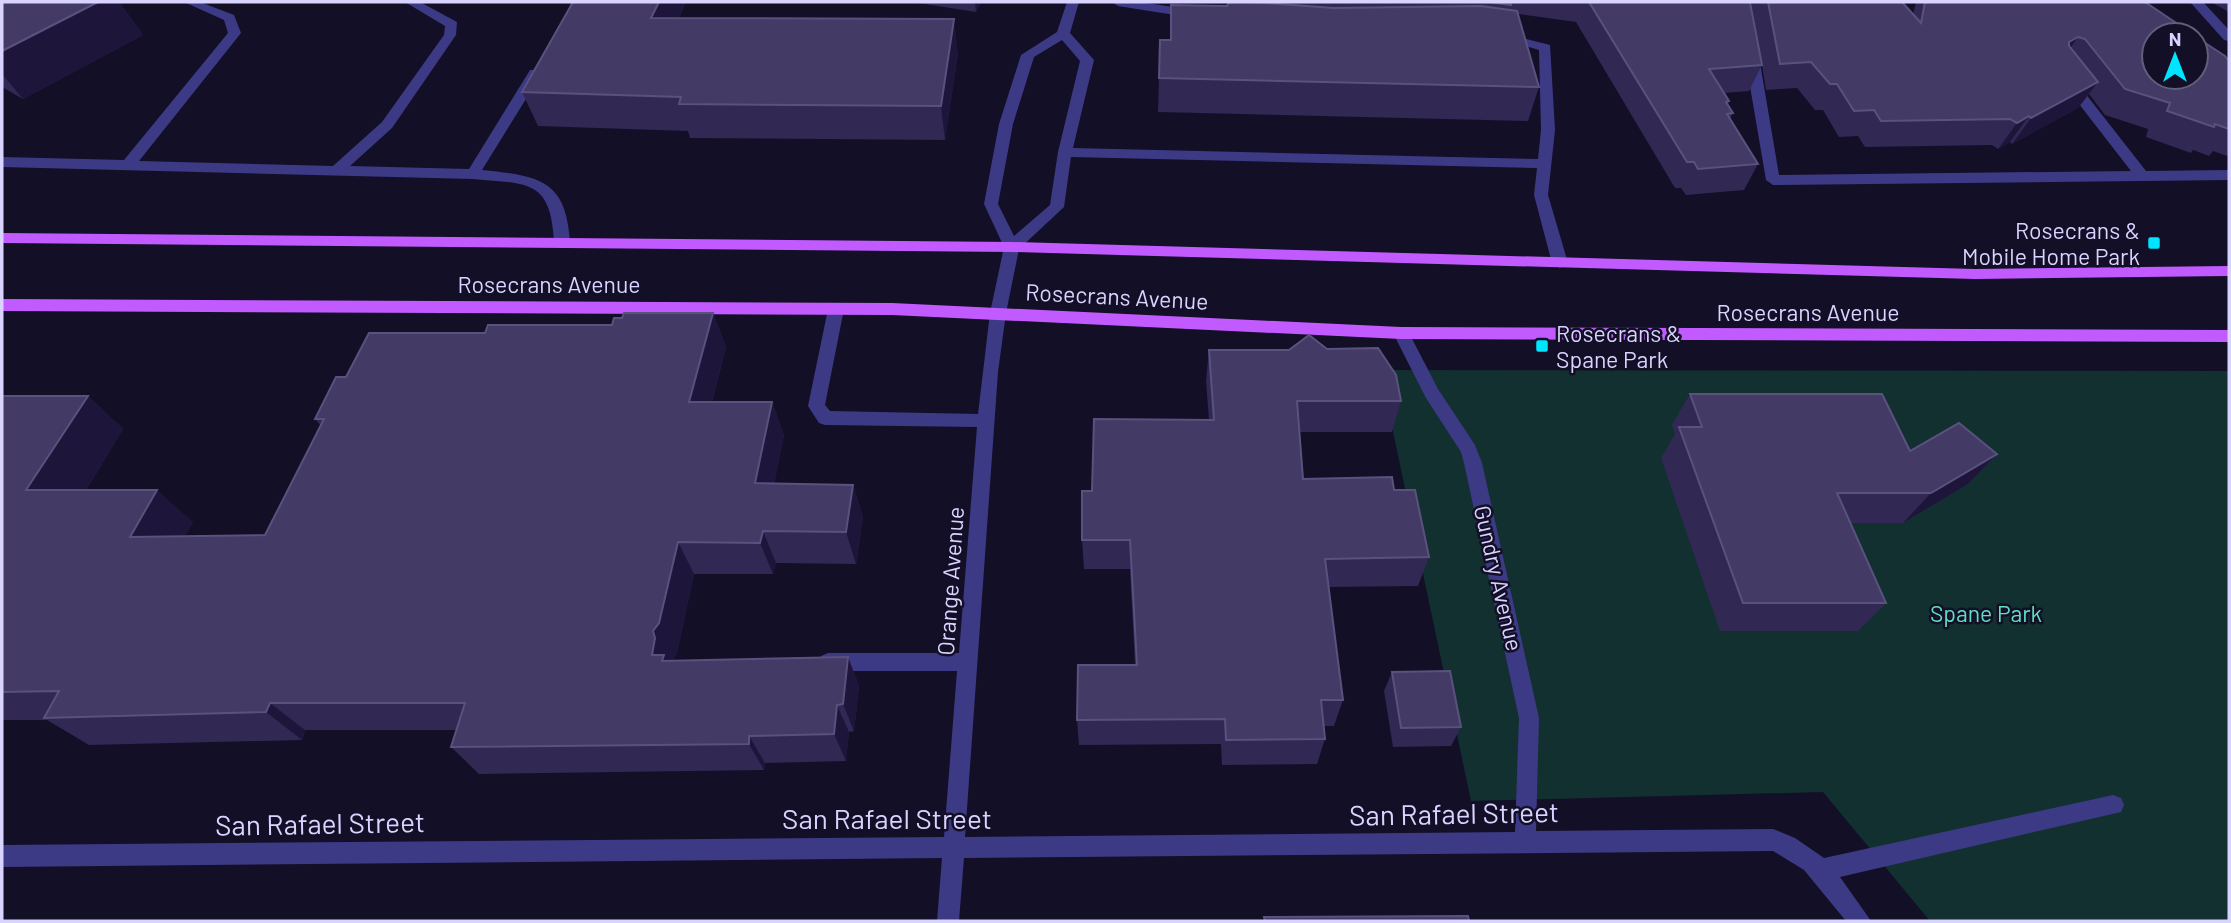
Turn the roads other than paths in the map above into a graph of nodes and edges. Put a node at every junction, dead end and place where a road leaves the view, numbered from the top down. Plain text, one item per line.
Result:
1 (190, 2) edge
2 (411, 2) edge
3 (1073, 2) edge
4 (1118, 2) edge
5 (2196, 2) edge
6 (1174, 6) edge
7 (1205, 15) edge
8 (1063, 34) junction
9 (1484, 34) edge
10 (2229, 37) edge
11 (1749, 41) edge
12 (543, 59) edge
13 (2059, 70) edge
14 (1065, 152) junction
15 (2, 162) edge
16 (1543, 164) junction
17 (126, 167) junction
18 (335, 172) junction
19 (473, 174) junction
20 (2229, 175) edge
21 (2142, 176) junction
22 (2, 238) edge
23 (562, 243) junction
24 (1012, 247) junction
25 (1560, 263) junction
26 (2229, 271) edge
27 (2, 305) edge
28 (836, 309) junction
29 (998, 313) junction
30 (1401, 333) junction
31 (2229, 336) edge
32 (986, 421) junction
33 (806, 662) edge
34 (968, 662) junction
35 (2113, 805) dead end
36 (1525, 842) junction
37 (954, 847) junction
38 (2, 856) edge
39 (1821, 870) junction
40 (948, 921) edge
41 (1860, 921) edge

1 - 17 street
2 - 18 street
3 - 8 street
4 - 6 street
5 - 10 street
6 - 7 street
8 - 14 street
8 - 24 street
9 - 16 street
11 - 21 street
12 - 19 street
13 - 21 street
14 - 16 street
14 - 24 street
15 - 17 street
16 - 25 street
17 - 18 street
18 - 19 street
19 - 23 street
20 - 21 street
22 - 23 main road, Rosecrans Avenue
23 - 24 main road, Rosecrans Avenue
24 - 25 main road, Rosecrans Avenue
24 - 29 street, Orange Avenue
25 - 26 main road, Rosecrans Avenue
27 - 28 main road, Rosecrans Avenue
28 - 29 main road, Rosecrans Avenue
28 - 32 street
29 - 30 main road, Rosecrans Avenue
29 - 32 street, Orange Avenue
30 - 31 main road, Rosecrans Avenue
30 - 36 street, Gundry Avenue
32 - 34 street, Orange Avenue
33 - 34 street
34 - 37 street, Orange Avenue
35 - 39 street
36 - 37 street, San Rafael Street
36 - 39 street, San Rafael Street
37 - 38 street, San Rafael Street
37 - 40 street, Orange Avenue
39 - 41 street

